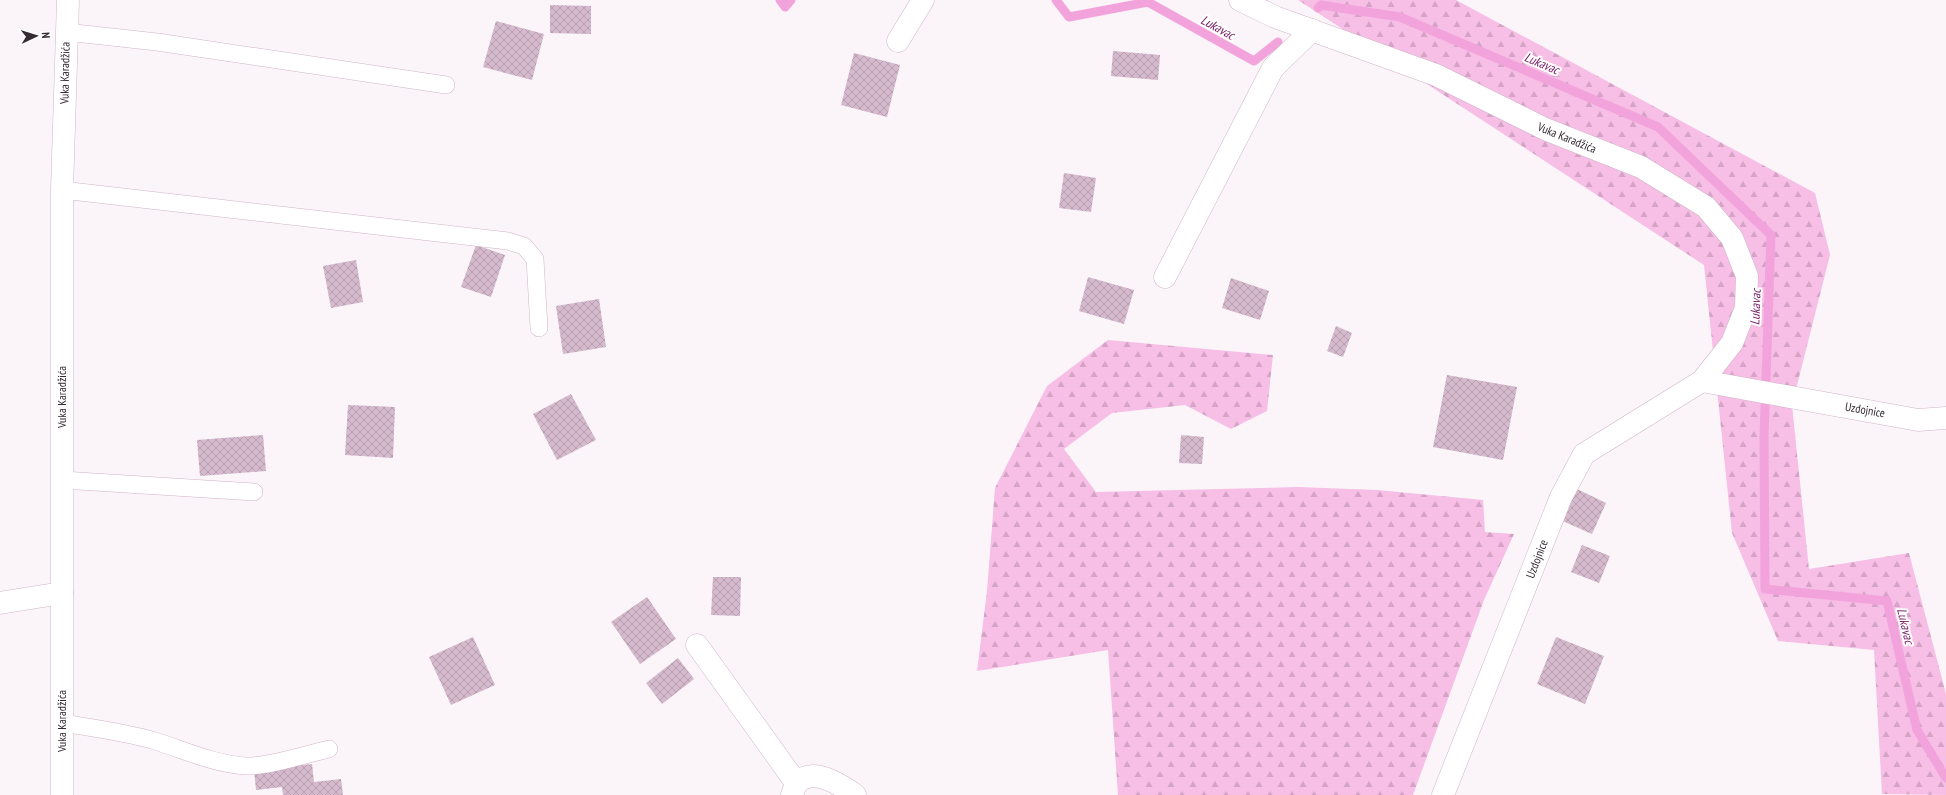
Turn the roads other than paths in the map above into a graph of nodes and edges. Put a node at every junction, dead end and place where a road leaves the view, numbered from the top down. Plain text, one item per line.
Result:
1 (68, 0) edge
2 (923, 0) edge
3 (1240, 0) edge
4 (1312, 30) junction
5 (66, 32) junction
6 (898, 41) dead end
7 (446, 85) dead end
8 (62, 190) junction
9 (1165, 277) dead end
10 (539, 328) dead end
11 (1702, 381) junction
12 (1946, 418) edge
13 (62, 480) junction
14 (254, 492) dead end
15 (62, 593) junction
16 (0, 603) edge
17 (698, 645) dead end
18 (62, 724) junction
19 (329, 749) dead end
20 (794, 789) edge
21 (62, 795) edge
22 (855, 795) edge
23 (1443, 795) edge

1 - 5 street, Vuka Karadžića
2 - 6 street
3 - 4 street, Vuka Karadžića
4 - 9 street
4 - 11 street, Vuka Karadžića
5 - 7 lane
5 - 8 street, Vuka Karadžića
8 - 10 lane
8 - 13 street, Vuka Karadžića
11 - 12 street, Uzdojnice
11 - 23 street, Uzdojnice
13 - 14 lane
13 - 15 street, Vuka Karadžića
15 - 16 street
15 - 18 street, Vuka Karadžića
17 - 20 street
18 - 19 lane
18 - 21 street, Vuka Karadžića
20 - 22 street

